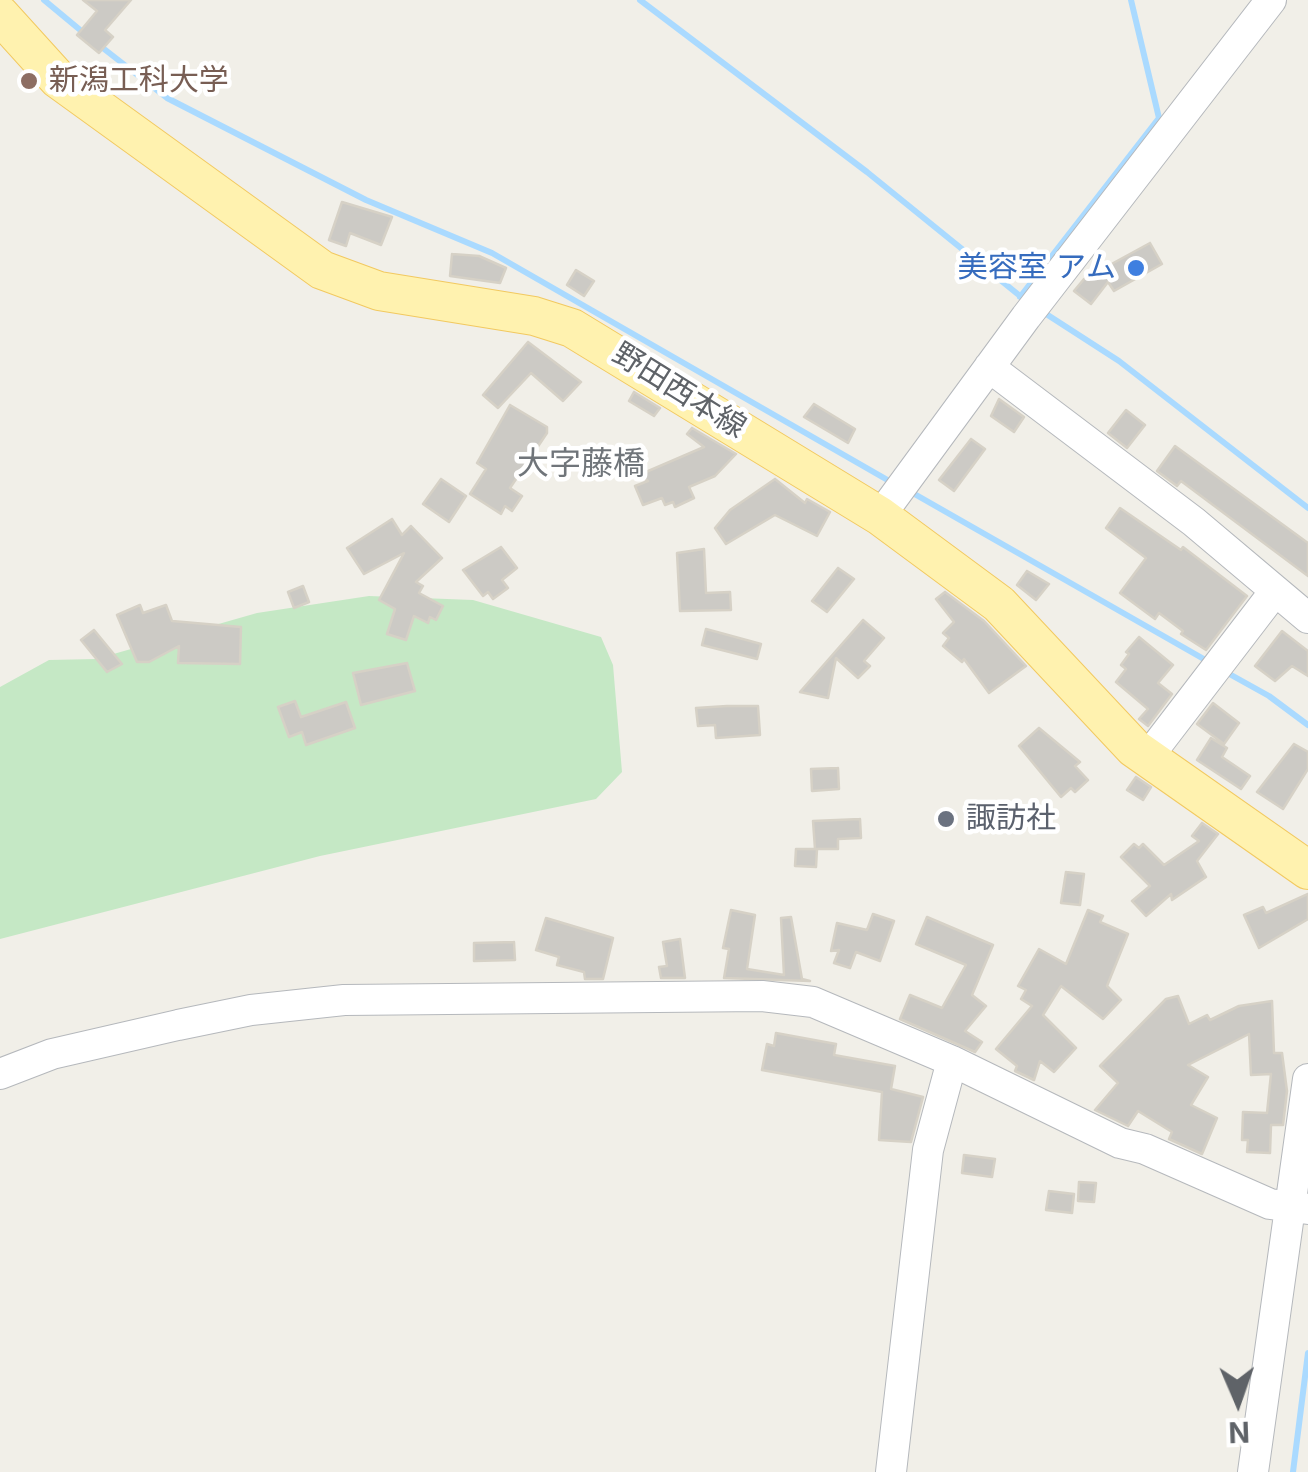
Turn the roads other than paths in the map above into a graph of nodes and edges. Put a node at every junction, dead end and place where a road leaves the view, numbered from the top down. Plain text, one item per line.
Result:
1 (1271, 0) edge
2 (0, 15) edge
3 (989, 366) junction
4 (892, 496) junction
5 (1275, 591) junction
6 (1308, 618) edge
7 (1147, 758) junction
8 (1308, 870) edge
9 (952, 1061) junction
10 (0, 1074) edge
11 (1308, 1078) edge
12 (1299, 1208) edge
13 (891, 1472) edge
14 (1253, 1472) edge

1 - 3 street
2 - 4 main road, 野田西本線
3 - 4 street
3 - 5 street
4 - 7 main road, 野田西本線
5 - 6 street
5 - 7 street
7 - 8 main road, 野田西本線
9 - 10 street
9 - 12 street
9 - 13 street
11 - 12 street
12 - 14 street

